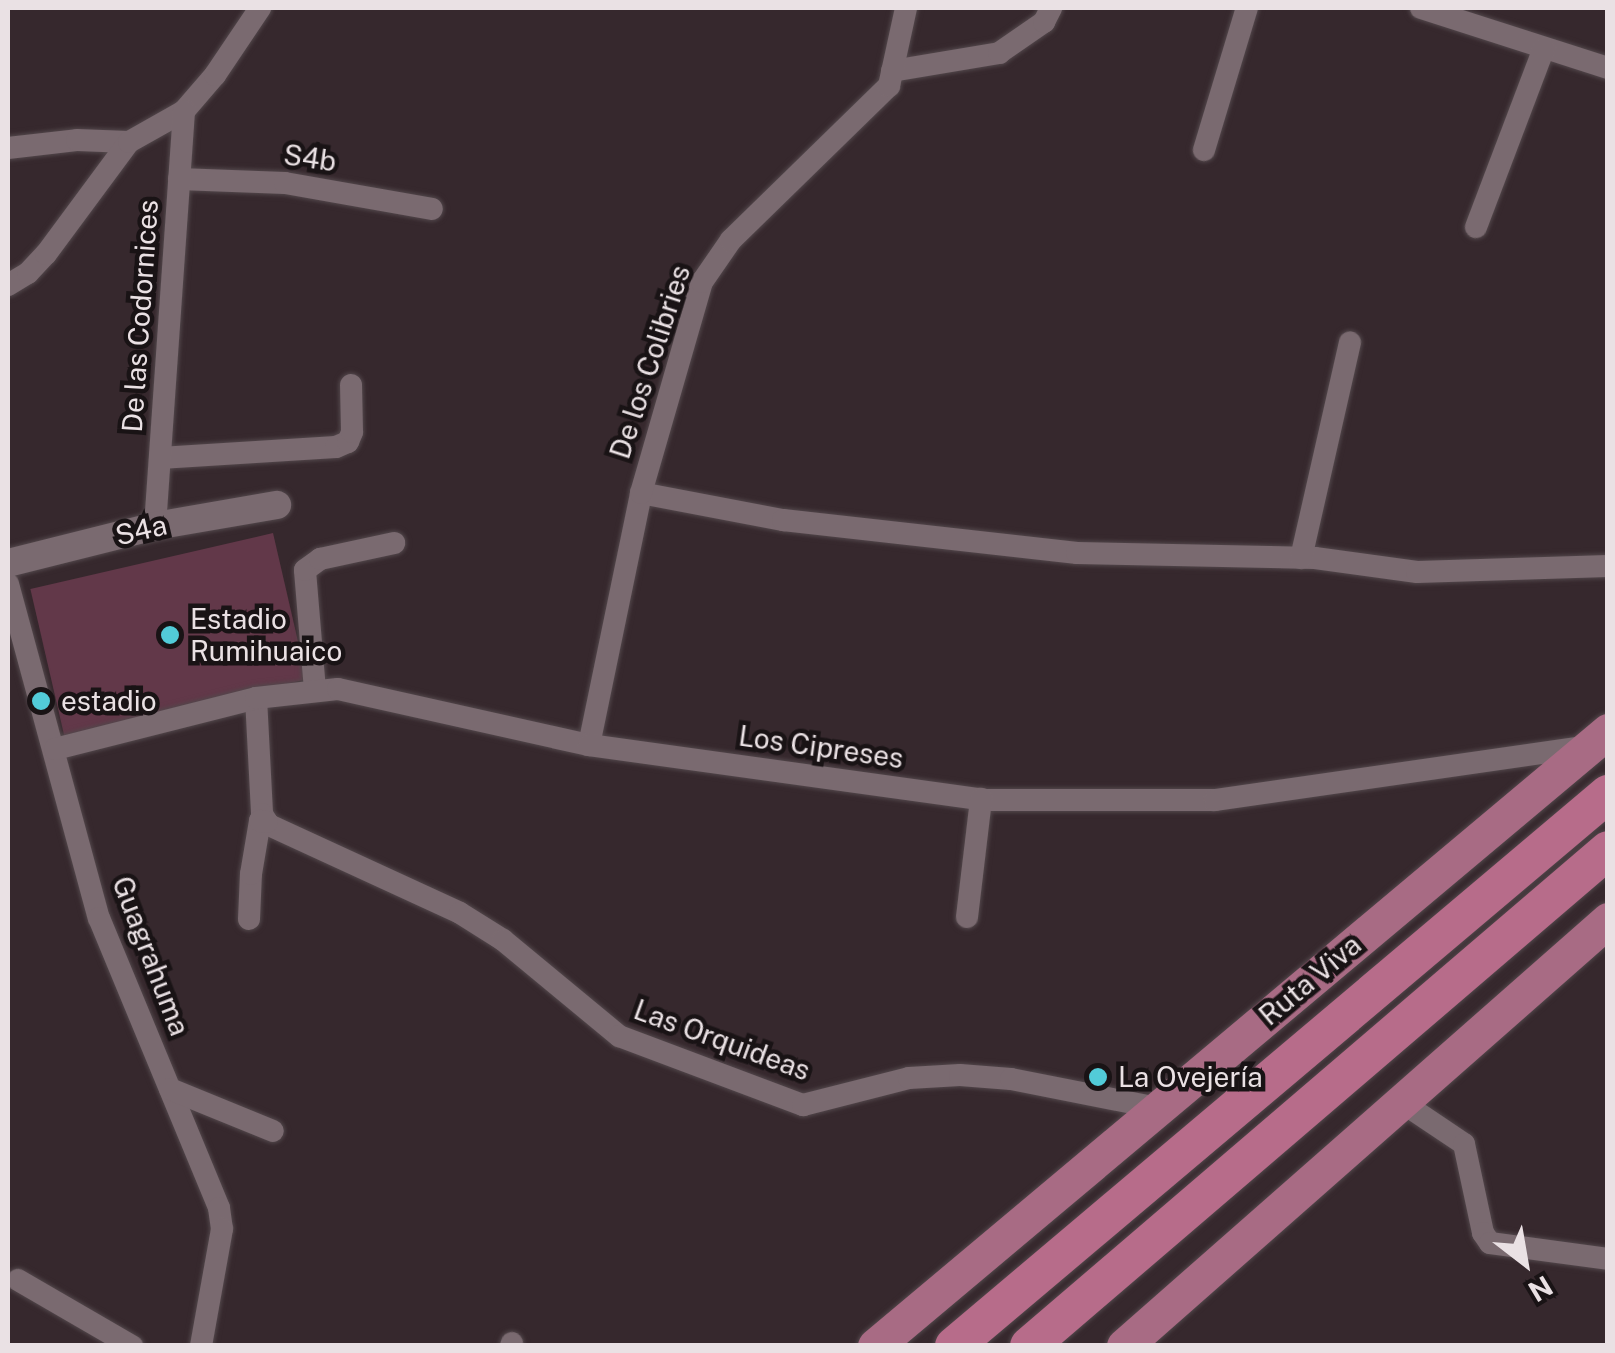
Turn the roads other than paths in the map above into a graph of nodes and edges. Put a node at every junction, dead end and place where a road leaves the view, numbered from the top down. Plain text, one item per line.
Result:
1 (260, 8) edge
2 (906, 8) edge
3 (1051, 8) edge
4 (1247, 8) edge
5 (1421, 8) edge
6 (1544, 48) junction
7 (1608, 68) edge
8 (892, 71) junction
9 (184, 111) junction
10 (129, 142) junction
11 (8, 148) edge
12 (1204, 150) dead end
13 (179, 179) junction
14 (432, 208) dead end
15 (1476, 227) dead end
16 (8, 284) edge
17 (1350, 343) dead end
18 (351, 385) dead end
19 (160, 458) junction
20 (641, 494) junction
21 (276, 506) dead end
22 (154, 526) junction
23 (394, 544) dead end
24 (1301, 558) junction
25 (8, 563) edge
26 (1608, 566) edge
27 (8, 584) edge
28 (18, 651) edge
29 (315, 690) junction
30 (256, 698) junction
31 (1598, 739) edge
32 (589, 744) junction
33 (54, 749) junction
34 (1608, 794) edge
35 (981, 800) junction
36 (268, 822) junction
37 (1608, 850) edge
38 (967, 917) dead end
39 (250, 919) dead end
40 (1608, 920) edge
41 (170, 1089) junction
42 (1400, 1101) junction
43 (1158, 1108) junction
44 (273, 1132) dead end
45 (1608, 1259) edge
46 (18, 1280) dead end
47 (132, 1346) edge
48 (201, 1346) edge
49 (875, 1346) edge
50 (954, 1346) edge
51 (1028, 1346) edge
52 (1124, 1346) edge

1 - 9 street
2 - 8 street, De los Colibries
3 - 8 street
4 - 12 street
5 - 6 street
6 - 7 street
6 - 15 street
8 - 20 street, De los Colibries
9 - 10 street
9 - 13 street, De las Codornices
10 - 11 street
10 - 16 street
13 - 14 street, S4b
13 - 19 street, De las Codornices
17 - 24 street
18 - 19 street
19 - 22 street, De las Codornices
20 - 24 street
20 - 32 street, De los Colibries
21 - 22 street, S4a
22 - 25 street, S4a
23 - 29 street
24 - 26 street
27 - 28 street, Guagrahuma
28 - 33 street, Guagrahuma
29 - 30 street, Los Cipreses
29 - 32 street, Los Cipreses
30 - 33 street, Los Cipreses
30 - 36 street
31 - 35 street, Los Cipreses
31 - 43 main road, Ruta Viva
32 - 35 street, Los Cipreses
33 - 41 street, Guagrahuma
34 - 50 highway, Ruta Viva
35 - 38 street
36 - 39 street
36 - 43 street, Las Orquideas
37 - 51 highway
40 - 42 main road
41 - 44 street
41 - 48 street, Guagrahuma
42 - 45 street
42 - 52 main road
43 - 49 main road, Ruta Viva
46 - 47 street

